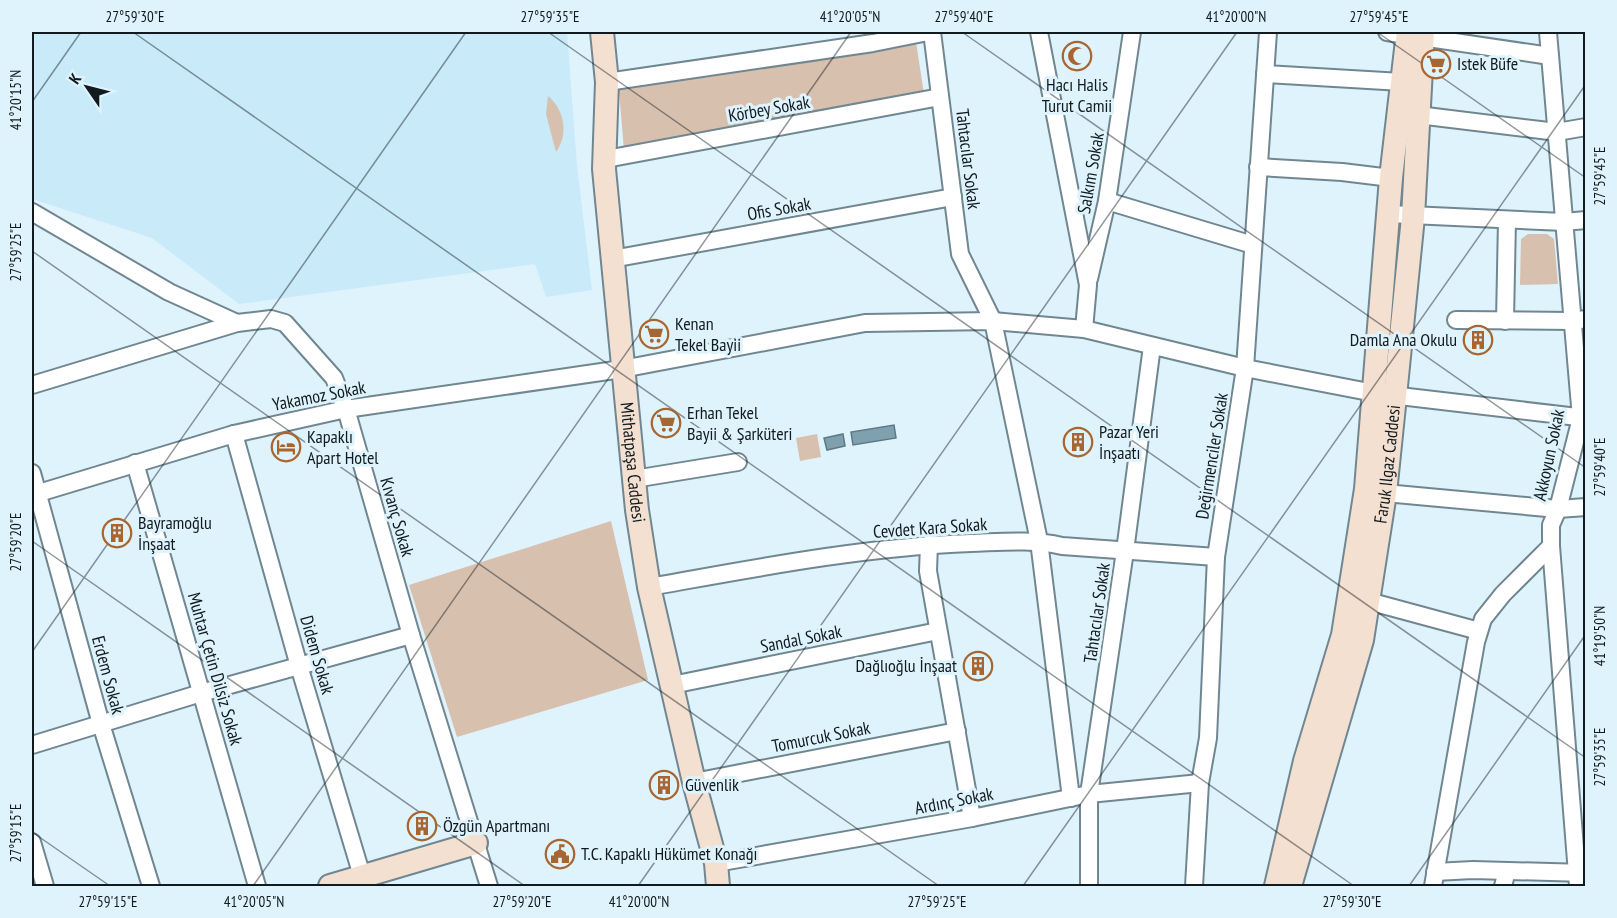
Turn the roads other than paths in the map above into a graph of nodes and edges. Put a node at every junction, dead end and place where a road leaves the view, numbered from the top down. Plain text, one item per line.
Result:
1 (602, 32) edge
2 (930, 32) edge
3 (1039, 32) edge
4 (1132, 32) edge
5 (1268, 32) edge
6 (1548, 32) edge
7 (1410, 33) edge
8 (1550, 57) junction
9 (1265, 74) junction
10 (607, 82) junction
11 (1402, 82) junction
12 (940, 97) junction
13 (1418, 115) junction
14 (1586, 127) edge
15 (1557, 132) junction
16 (606, 159) junction
17 (1258, 167) junction
18 (1391, 178) junction
19 (953, 197) junction
20 (1107, 201) junction
21 (32, 212) edge
22 (1388, 214) junction
23 (1413, 217) junction
24 (1507, 220) junction
25 (1586, 220) edge
26 (1564, 222) junction
27 (1253, 245) junction
28 (612, 258) junction
29 (1088, 285) junction
30 (1579, 320) edge
31 (993, 321) junction
32 (1456, 321) dead end
33 (1506, 321) junction
34 (237, 323) junction
35 (1084, 329) junction
36 (1152, 346) junction
37 (1245, 368) junction
38 (622, 369) junction
39 (32, 385) edge
40 (1384, 395) junction
41 (346, 409) junction
42 (1583, 418) edge
43 (234, 434) junction
44 (738, 462) dead end
45 (135, 463) junction
46 (32, 473) edge
47 (634, 479) junction
48 (1385, 493) junction
49 (35, 494) edge
50 (1586, 507) edge
51 (1558, 509) junction
52 (1039, 541) junction
53 (929, 544) junction
54 (1551, 546) junction
55 (1125, 551) junction
56 (1216, 557) junction
57 (649, 587) junction
58 (1368, 601) junction
59 (938, 631) junction
60 (1479, 631) junction
61 (411, 635) junction
62 (299, 666) junction
63 (672, 685) junction
64 (201, 693) junction
65 (101, 724) junction
66 (957, 731) junction
67 (32, 744) edge
68 (694, 782) junction
69 (1200, 783) junction
70 (1089, 794) junction
71 (1071, 798) junction
72 (972, 818) junction
73 (32, 842) edge
74 (476, 843) junction
75 (716, 863) junction
76 (1580, 878) edge
77 (1434, 879) edge
78 (1505, 879) edge
79 (364, 882) edge
80 (45, 886) edge
81 (151, 886) edge
82 (257, 886) edge
83 (330, 886) edge
84 (489, 886) edge
85 (718, 886) edge
86 (1089, 886) edge
87 (1194, 886) edge
88 (1276, 886) edge
89 (1290, 886) edge

1 - 10 street, Mithatpaşa Caddesi
2 - 10 street
2 - 12 street, Tahtacılar Sokak
3 - 29 street
4 - 20 street, Salkım Sokak
5 - 9 street, Değirmenciler Sokak
6 - 8 street, Akkoyun Sokak
7 - 8 street
7 - 11 street, Faruk Ilgaz Caddesi
7 - 13 street, Faruk Ilgaz Caddesi
8 - 15 street, Akkoyun Sokak
9 - 11 street
9 - 17 street, Değirmenciler Sokak
10 - 16 street, Mithatpaşa Caddesi
11 - 18 street, Faruk Ilgaz Caddesi
12 - 16 street, Körbey Sokak
12 - 19 street, Tahtacılar Sokak
13 - 15 street
13 - 23 street, Faruk Ilgaz Caddesi
14 - 15 street
15 - 26 street, Akkoyun Sokak
16 - 28 street, Mithatpaşa Caddesi
17 - 18 street
17 - 27 street, Değirmenciler Sokak
18 - 22 street, Faruk Ilgaz Caddesi
19 - 28 street, Ofis Sokak
19 - 31 street, Tahtacılar Sokak
20 - 27 street
20 - 29 street, Salkım Sokak
21 - 34 street
22 - 23 street
22 - 40 street, Faruk Ilgaz Caddesi
23 - 24 street
23 - 40 street, Faruk Ilgaz Caddesi
24 - 26 street
24 - 33 street
25 - 26 street
26 - 30 street, Akkoyun Sokak
27 - 37 street, Değirmenciler Sokak
28 - 38 street, Mithatpaşa Caddesi
29 - 35 street
30 - 33 street
30 - 42 street, Akkoyun Sokak
31 - 35 street, Yakamoz Sokak
31 - 38 street, Yakamoz Sokak
31 - 52 street, Tahtacılar Sokak
32 - 33 street
34 - 39 street, Kıvanç Sokak
34 - 41 street, Kıvanç Sokak
35 - 36 street, Yakamoz Sokak
36 - 37 street, Yakamoz Sokak
36 - 55 street, Tahtacılar Sokak
37 - 40 street, Yakamoz Sokak
37 - 56 street, Değirmenciler Sokak
38 - 41 street, Yakamoz Sokak
38 - 47 street, Mithatpaşa Caddesi
40 - 42 street, Yakamoz Sokak
40 - 48 street, Faruk Ilgaz Caddesi
40 - 88 street, Faruk Ilgaz Caddesi
41 - 43 street, Yakamoz Sokak
41 - 61 street, Kıvanç Sokak
42 - 51 street, Akkoyun Sokak
43 - 45 street, Yakamoz Sokak
43 - 62 street, Didem Sokak
44 - 47 street
45 - 49 street, Yakamoz Sokak
45 - 64 street, Muhtar Çetin Dilsiz Sokak
46 - 49 street, Erdem Sokak
47 - 57 street, Mithatpaşa Caddesi
48 - 51 street
48 - 58 street, Faruk Ilgaz Caddesi
49 - 65 street, Erdem Sokak
50 - 51 street
51 - 54 street, Akkoyun Sokak
52 - 53 street, Cevdet Kara Sokak
52 - 55 street, Cevdet Kara Sokak
52 - 71 street, Tahtacılar Sokak
53 - 57 street, Cevdet Kara Sokak
53 - 59 street
54 - 60 street
54 - 76 street, Akkoyun Sokak
55 - 56 street, Cevdet Kara Sokak
55 - 70 street, Tahtacılar Sokak
56 - 69 street, Değirmenciler Sokak
57 - 63 street, Mithatpaşa Caddesi
58 - 60 street
58 - 89 street, Faruk Ilgaz Caddesi
59 - 63 street, Sandal Sokak
59 - 66 street
60 - 77 street
61 - 62 street
61 - 74 street, Kıvanç Sokak
62 - 64 street
62 - 79 street, Didem Sokak
63 - 68 street, Mithatpaşa Caddesi
64 - 65 street
64 - 82 street, Muhtar Çetin Dilsiz Sokak
65 - 67 street
65 - 81 street, Erdem Sokak
66 - 68 street, Tomurcuk Sokak
66 - 72 street
68 - 75 street, Mithatpaşa Caddesi
69 - 70 street, Ardınç Sokak
69 - 87 street, Değirmenciler Sokak
70 - 71 street, Ardınç Sokak
70 - 86 street, Tahtacılar Sokak
71 - 72 street, Ardınç Sokak
72 - 75 street, Ardınç Sokak
73 - 80 street
74 - 79 street
74 - 84 street, Kıvanç Sokak
75 - 85 street, Mithatpaşa Caddesi
76 - 78 street
77 - 78 street
79 - 83 street

